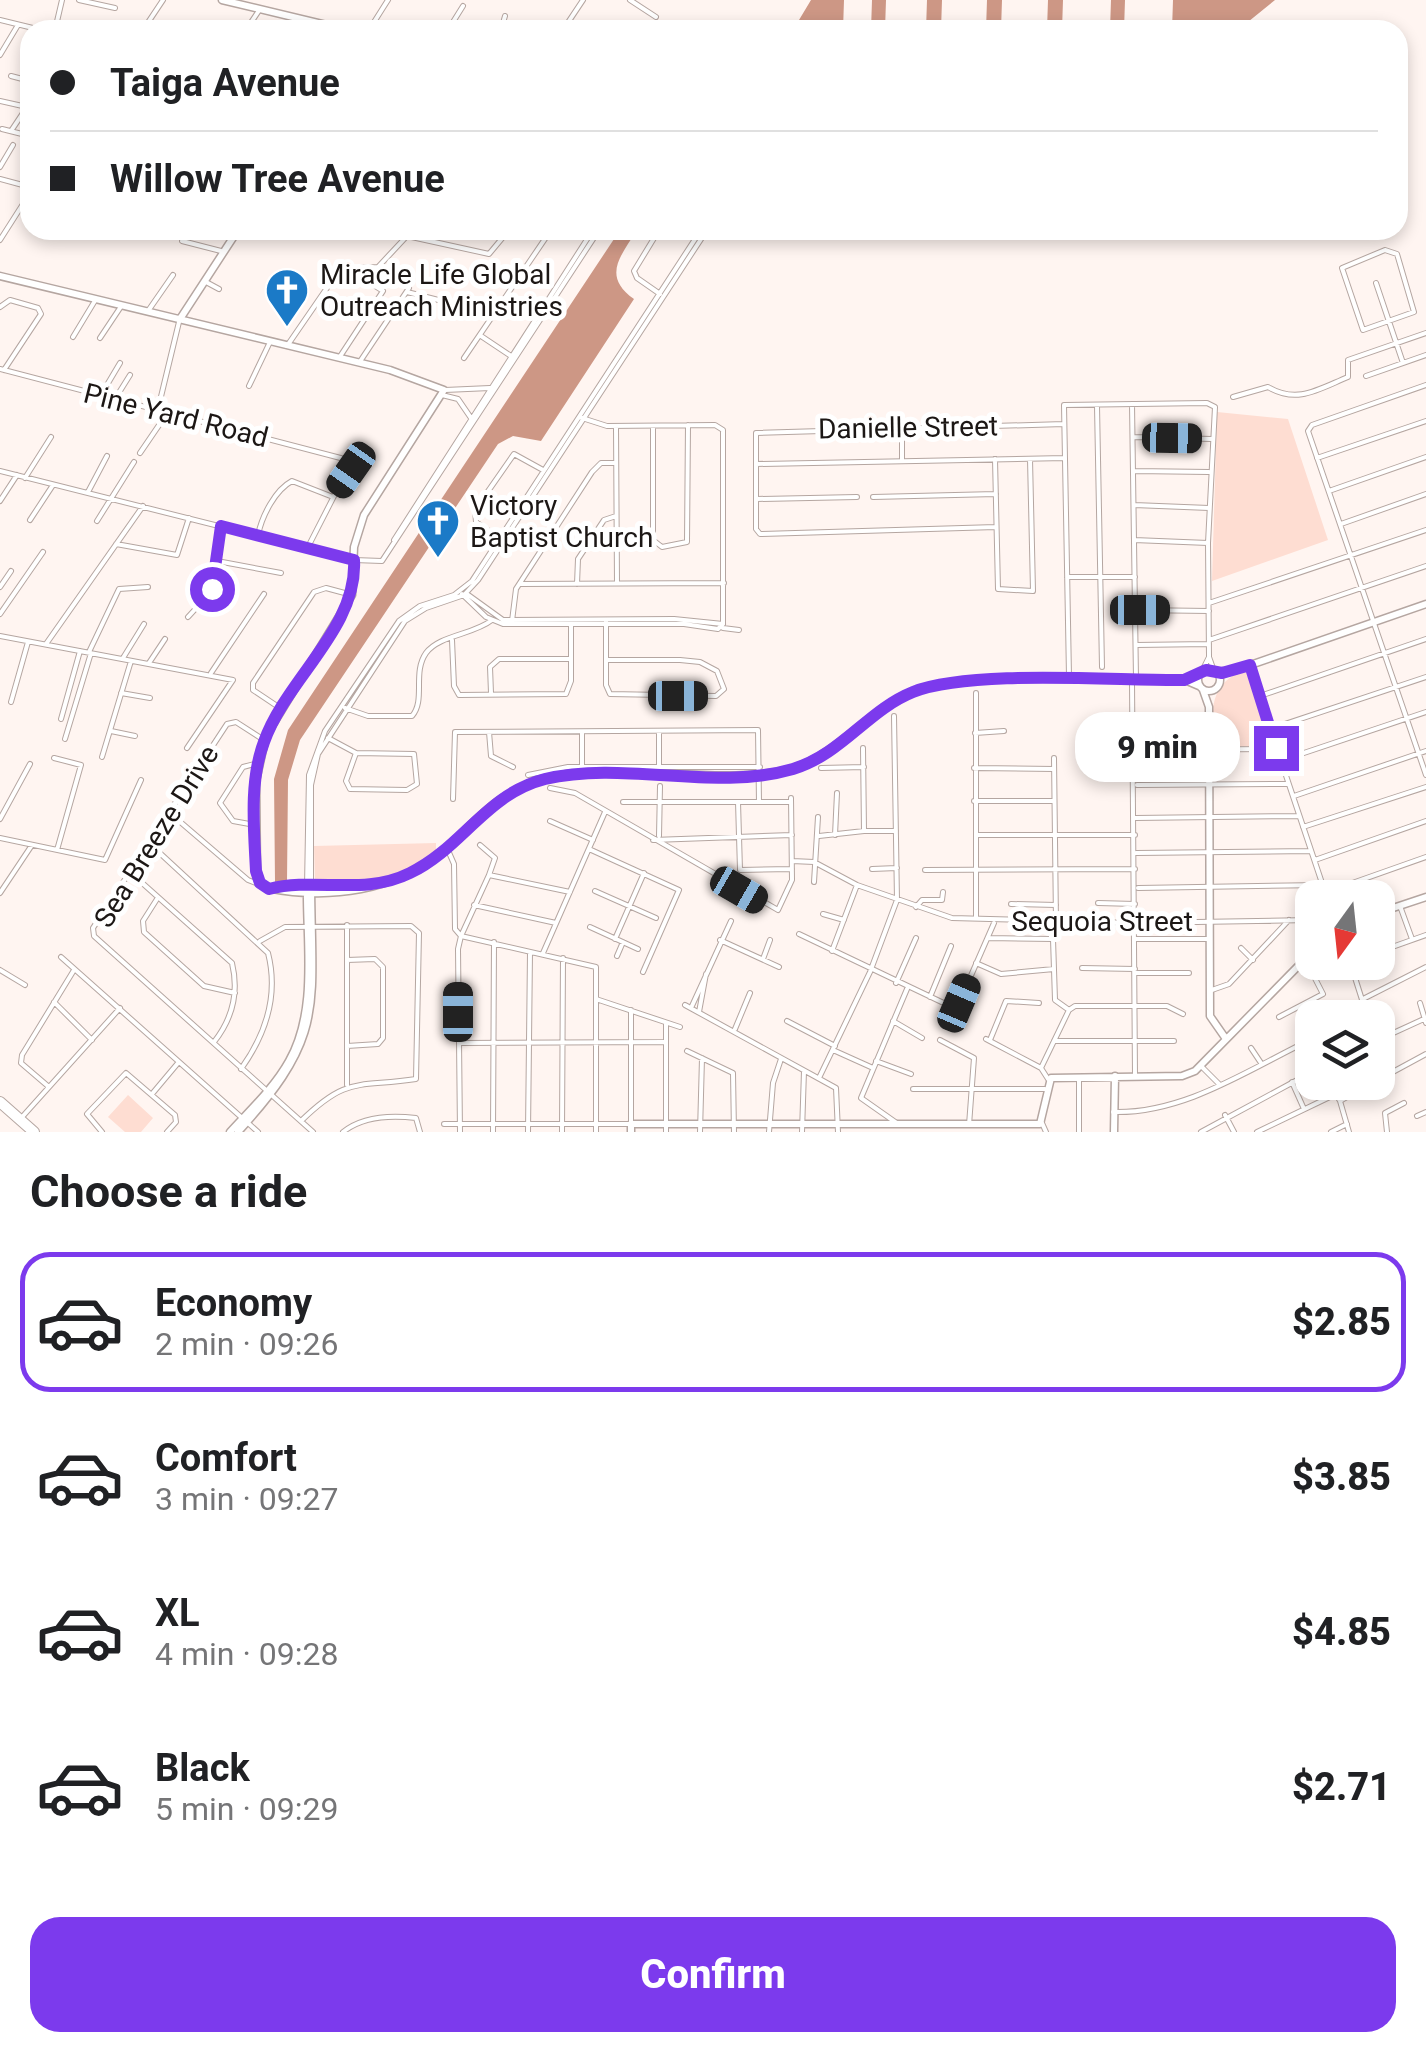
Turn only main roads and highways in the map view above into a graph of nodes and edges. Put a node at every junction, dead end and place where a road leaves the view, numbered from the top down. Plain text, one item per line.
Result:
1 (228, 1) edge
2 (306, 20) edge
3 (232, 240) edge
4 (0, 276) edge
5 (180, 319) junction
6 (1426, 604) edge
7 (1215, 672) junction
8 (1229, 672) junction
9 (1201, 673) junction
10 (1184, 680) junction
11 (1217, 686) junction
12 (1201, 688) junction
13 (1209, 712) junction
14 (309, 889) junction
15 (1426, 897) edge
16 (1395, 908) edge
17 (1295, 968) edge
18 (1226, 1039) junction
19 (1114, 1076) junction
20 (0, 1102) edge
21 (245, 1120) junction
22 (902, 1127) edge
23 (630, 1128) edge
24 (666, 1128) edge
25 (700, 1128) edge
26 (734, 1128) edge
27 (769, 1128) edge
28 (803, 1128) edge
29 (838, 1128) edge
30 (870, 1128) edge
31 (940, 1128) edge
32 (34, 1132) edge
33 (230, 1132) edge
34 (238, 1132) edge
35 (1114, 1132) edge

1 - 2 main road
3 - 5 main road
4 - 5 main road
5 - 14 main road
6 - 8 main road
7 - 8 main road
7 - 9 main road
7 - 11 main road
8 - 11 main road
9 - 10 main road
9 - 12 main road
10 - 12 main road
10 - 14 main road
11 - 12 main road
11 - 13 main road
12 - 13 main road
13 - 18 main road
14 - 21 main road
15 - 16 main road
17 - 18 main road
18 - 19 main road
19 - 31 main road
19 - 35 main road
20 - 32 highway
21 - 33 main road
21 - 34 main road
22 - 30 main road
22 - 31 main road
23 - 24 main road
24 - 25 main road
25 - 26 main road
26 - 27 main road
27 - 28 main road
28 - 29 main road
29 - 30 main road

